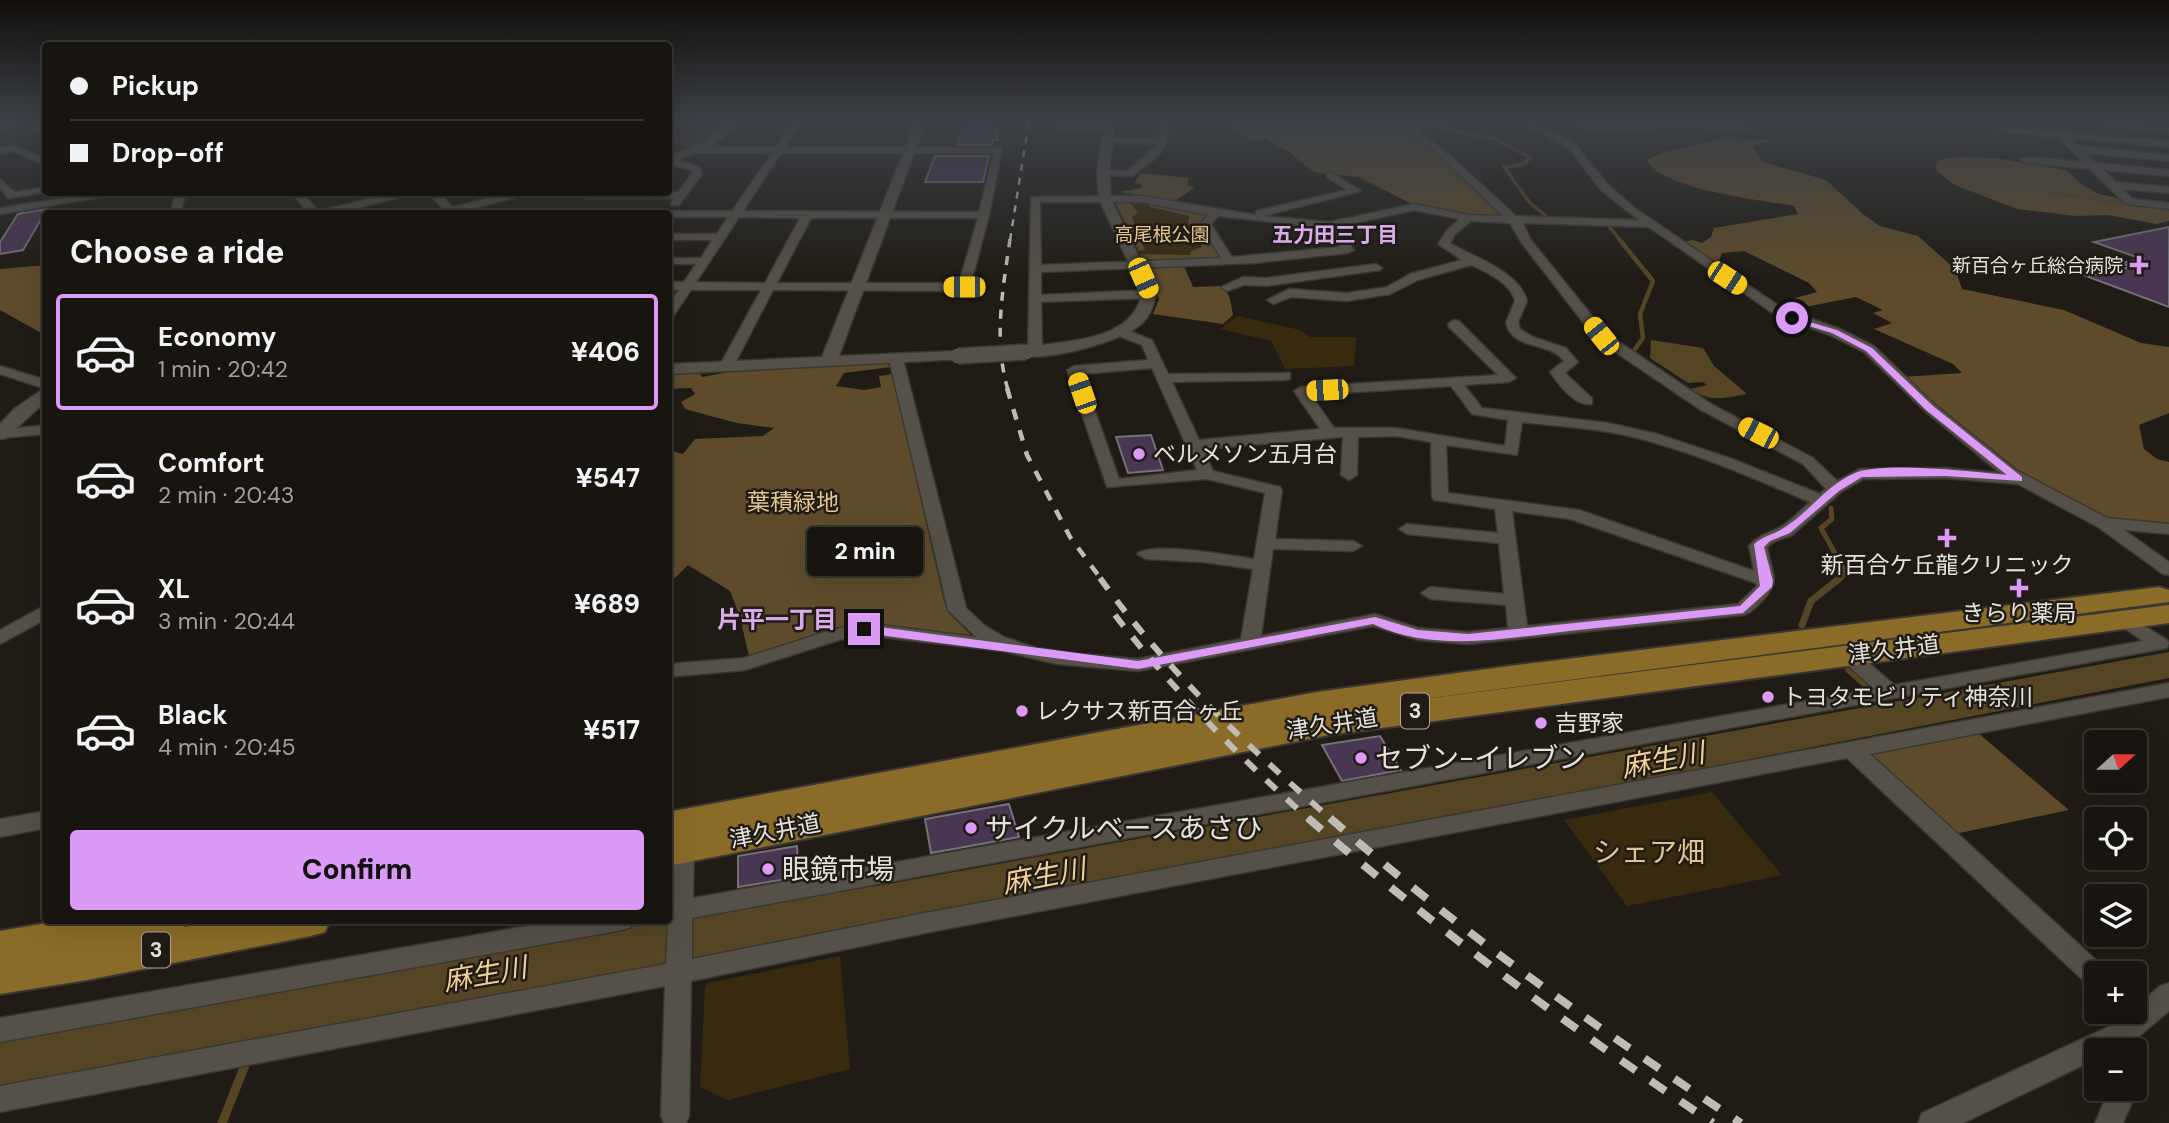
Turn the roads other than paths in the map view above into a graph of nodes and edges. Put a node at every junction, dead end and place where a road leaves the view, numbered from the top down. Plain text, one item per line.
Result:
1 (697, 173) edge
2 (764, 173) edge
3 (902, 173) edge
4 (994, 173) edge
5 (1103, 173) edge
6 (1464, 173) edge
7 (1592, 173) edge
8 (2099, 173) edge
9 (1330, 175) dead end
10 (0, 182) edge
11 (2111, 185) junction
12 (2169, 190) edge
13 (42, 191) edge
14 (672, 195) edge
15 (682, 195) junction
16 (300, 196) edge
17 (397, 196) edge
18 (436, 196) edge
19 (514, 196) edge
20 (75, 197) edge
21 (1105, 199) junction
22 (2169, 206) edge
23 (312, 210) edge
24 (334, 210) edge
25 (450, 210) edge
26 (460, 210) edge
27 (671, 210) edge
28 (0, 211) edge
29 (1215, 213) junction
30 (672, 214) edge
31 (737, 215) junction
32 (807, 215) junction
33 (886, 215) junction
34 (984, 215) junction
35 (1243, 217) junction
36 (1469, 218) junction
37 (1515, 221) junction
38 (1649, 224) junction
39 (1330, 225) junction
40 (672, 237) edge
41 (722, 237) junction
42 (1285, 258) junction
43 (672, 261) edge
44 (705, 261) junction
45 (1229, 261) junction
46 (1472, 261) junction
47 (1137, 265) junction
48 (1376, 268) dead end
49 (1035, 269) junction
50 (1301, 276) junction
51 (688, 285) junction
52 (672, 286) edge
53 (770, 286) junction
54 (858, 287) junction
55 (1227, 287) dead end
56 (1149, 294) junction
57 (1035, 299) junction
58 (1273, 300) dead end
59 (672, 308) edge
60 (1454, 324) dead end
61 (1119, 331) junction
62 (1031, 352) junction
63 (896, 359) junction
64 (829, 361) junction
65 (1156, 364) junction
66 (726, 366) junction
67 (672, 369) edge
68 (0, 370) edge
69 (1285, 376) dead end
70 (1163, 378) junction
71 (1455, 382) junction
72 (42, 384) edge
73 (42, 395) edge
74 (1587, 401) dead end
75 (1515, 419) junction
76 (42, 429) edge
77 (1330, 433) junction
78 (0, 434) edge
79 (1351, 435) junction
80 (1438, 440) junction
81 (1194, 445) junction
82 (1207, 474) junction
83 (1349, 475) dead end
84 (2018, 479) junction
85 (1829, 495) junction
86 (1503, 505) junction
87 (2104, 523) junction
88 (1407, 529) dead end
89 (2169, 529) edge
90 (1507, 539) junction
91 (1266, 544) junction
92 (1353, 546) dead end
93 (1146, 554) dead end
94 (1262, 565) junction
95 (2169, 570) edge
96 (1767, 581) junction
97 (1430, 593) dead end
98 (2169, 596) edge
99 (1514, 600) junction
100 (42, 613) edge
101 (2169, 614) edge
102 (2124, 619) junction
103 (1518, 631) junction
104 (0, 638) edge
105 (1250, 643) junction
106 (1015, 648) junction
107 (1849, 654) junction
108 (672, 671) edge
109 (2169, 690) edge
110 (1891, 694) junction
111 (1851, 749) junction
112 (42, 820) edge
113 (0, 828) edge
114 (673, 842) edge
115 (676, 914) edge
116 (144, 924) edge
117 (290, 924) edge
118 (599, 924) edge
119 (0, 948) edge
120 (2084, 965) edge
121 (679, 967) junction
122 (0, 976) edge
123 (2169, 994) edge
124 (2147, 1009) edge
125 (0, 1030) edge
126 (2084, 1064) edge
127 (0, 1099) edge
128 (2118, 1101) edge
129 (675, 1116) dead end
130 (1932, 1123) edge
131 (2109, 1123) edge

1 - 15 street
2 - 31 street
3 - 33 street
4 - 34 street
5 - 21 street
6 - 37 street
7 - 38 street
8 - 11 street
9 - 35 street
10 - 13 street
11 - 12 street
11 - 22 street
14 - 15 street
15 - 27 street
16 - 23 street
17 - 24 street
18 - 25 street
19 - 26 street
20 - 28 street
21 - 29 street
21 - 47 street
21 - 49 street
29 - 35 street
29 - 45 street
30 - 31 street
31 - 32 street
31 - 41 street
32 - 33 street
32 - 53 street
33 - 34 street
33 - 54 street
34 - 54 street
35 - 39 street
36 - 37 street
36 - 39 street
36 - 46 street
37 - 38 street
37 - 85 street
38 - 84 street
39 - 42 street
40 - 41 street
41 - 44 street
42 - 45 street
42 - 50 street
43 - 44 street
44 - 51 street
45 - 47 street
46 - 58 street
46 - 74 street
47 - 49 street
47 - 56 street
48 - 50 street
49 - 57 street
50 - 55 street
51 - 52 street
51 - 53 street
51 - 59 street
53 - 54 street
53 - 66 street
54 - 64 street
56 - 57 street
56 - 61 street
57 - 62 street
60 - 71 street
61 - 62 street
61 - 65 street
62 - 63 street, bridge
63 - 64 street
63 - 106 street
64 - 66 street
65 - 70 street
65 - 82 street
66 - 67 street
68 - 72 street
69 - 70 street
70 - 81 street
71 - 75 street
71 - 77 street
73 - 78 street
75 - 80 street
75 - 85 street
76 - 78 street
77 - 79 street
77 - 81 street
79 - 80 street
79 - 83 street
80 - 86 street
81 - 82 street
82 - 91 street
84 - 85 street
84 - 87 street
85 - 96 street
86 - 90 street
86 - 96 street
87 - 89 street
87 - 95 street
88 - 90 street
90 - 99 street
91 - 92 street
91 - 94 street
93 - 94 street
94 - 105 street
96 - 103 street
97 - 99 street
98 - 114 main road, 津久井道 / 3
99 - 103 street
100 - 104 street
101 - 102 main road, 津久井道 / 3
102 - 107 main road, 津久井道 / 3
102 - 110 street
103 - 105 street
105 - 106 street
106 - 108 street
107 - 110 street
107 - 114 main road, 津久井道 / 3
109 - 111 street
110 - 115 street
111 - 120 street
111 - 121 street
112 - 113 street
114 - 115 street
115 - 121 street
116 - 119 main road, 3
117 - 122 main road, 3
118 - 125 street
121 - 127 street
121 - 129 street
123 - 124 street
126 - 130 street
128 - 131 street

